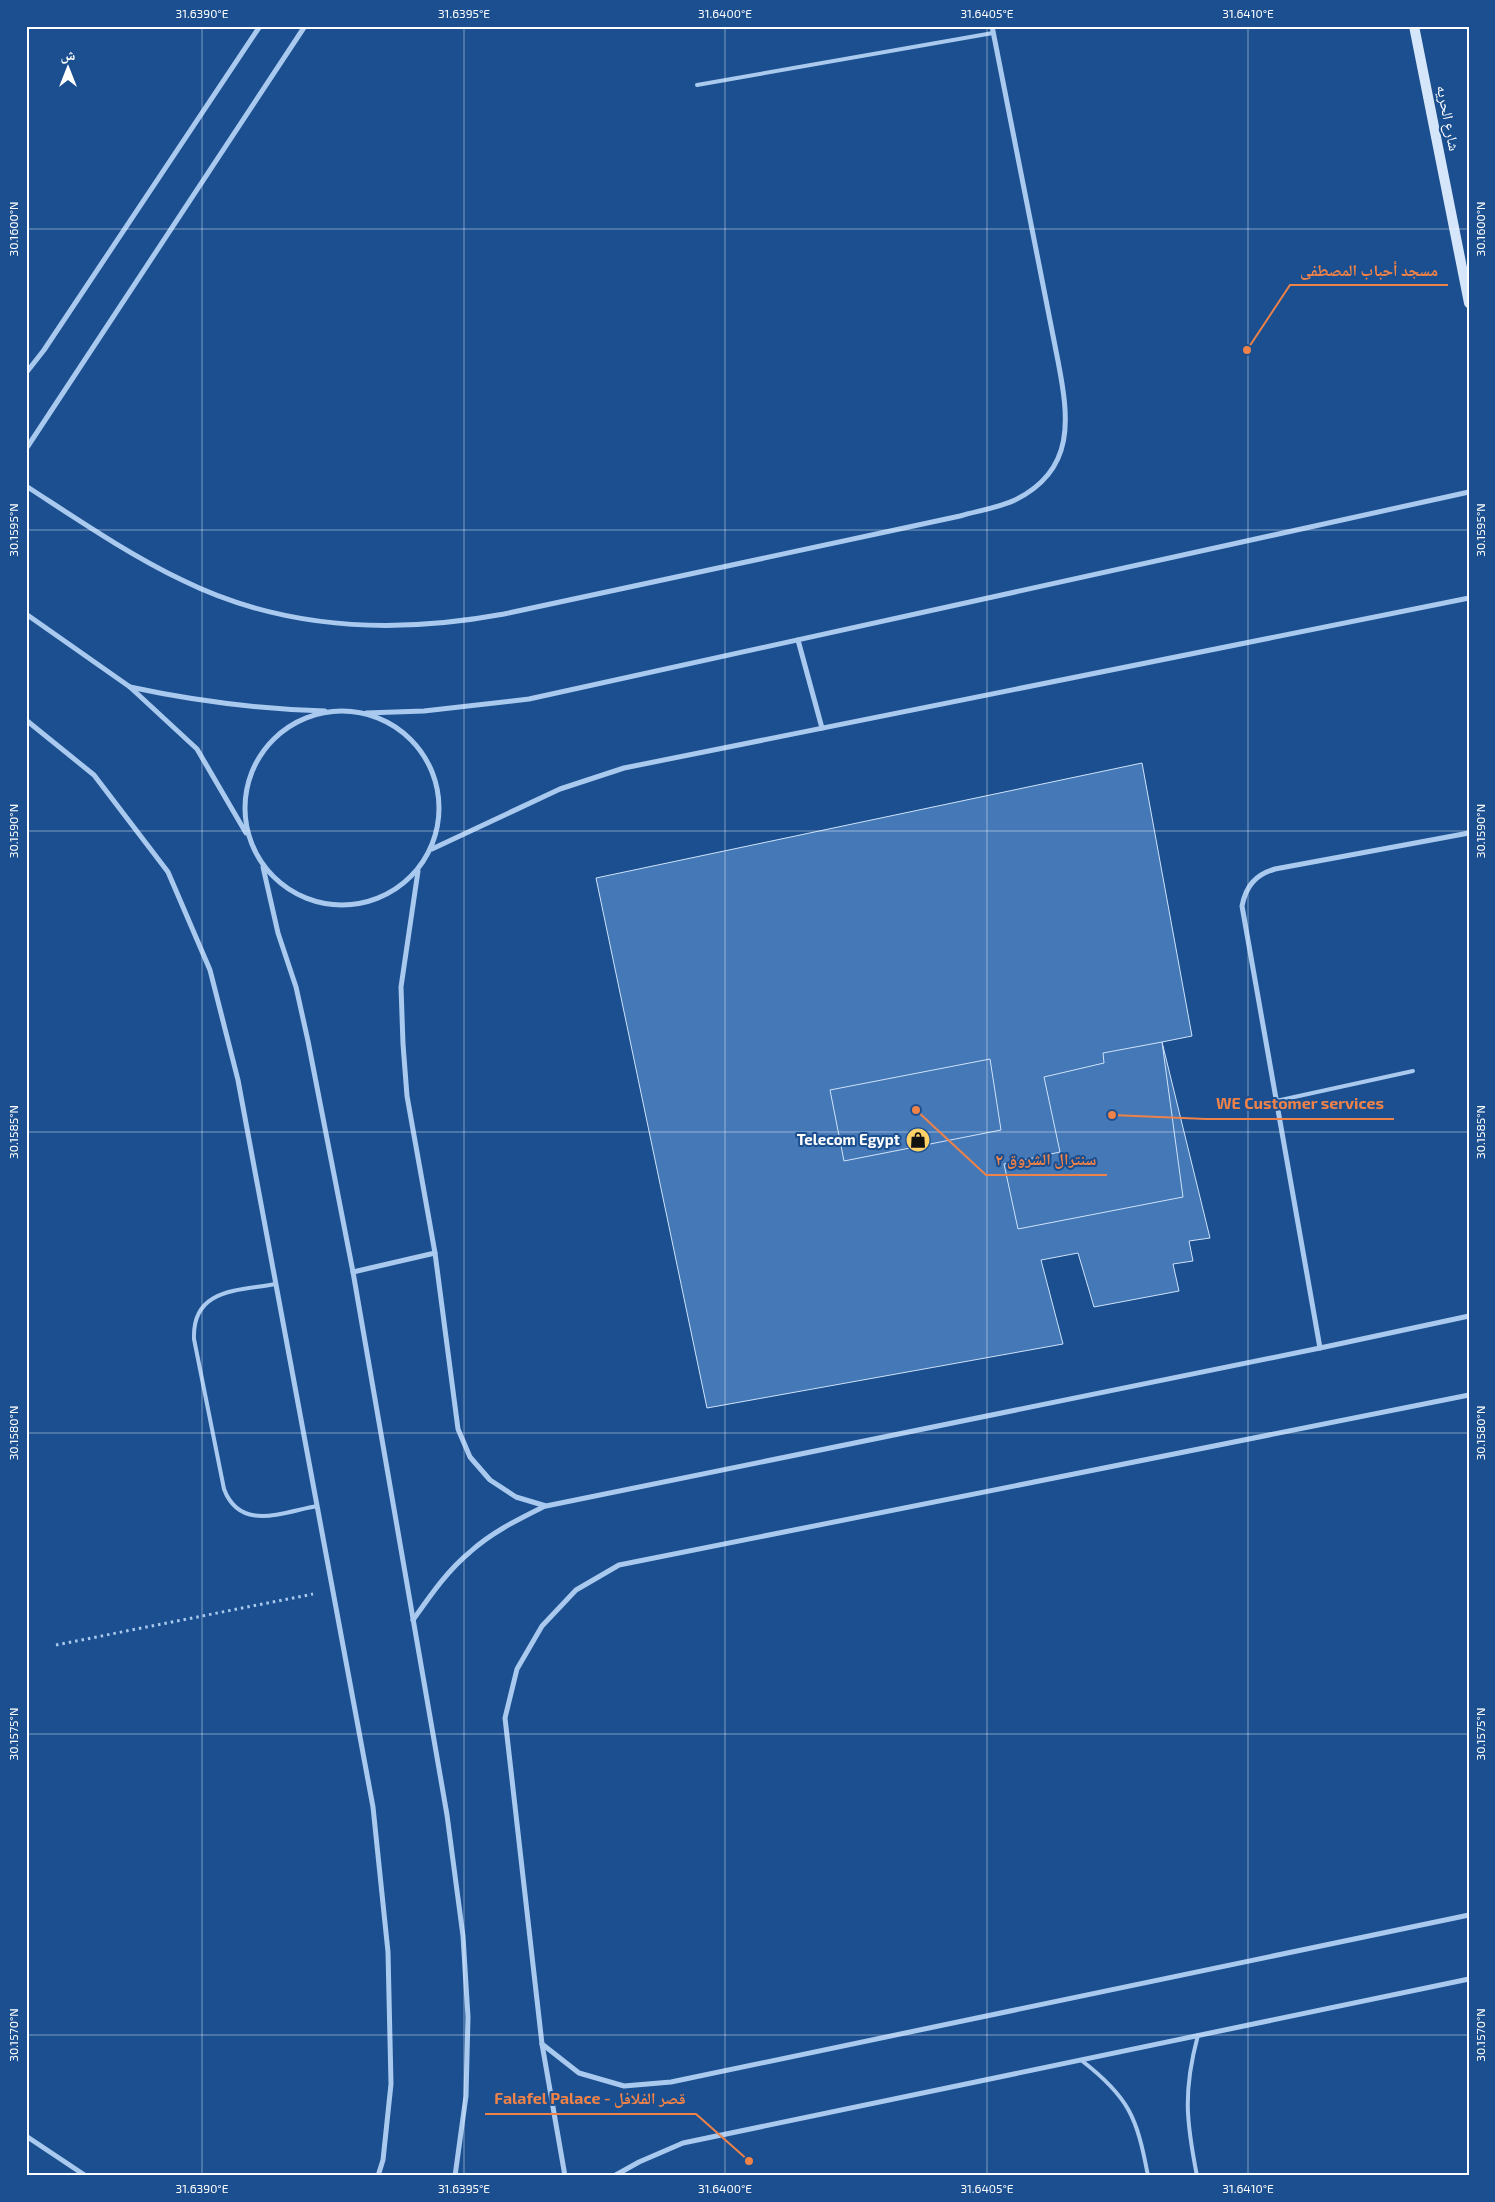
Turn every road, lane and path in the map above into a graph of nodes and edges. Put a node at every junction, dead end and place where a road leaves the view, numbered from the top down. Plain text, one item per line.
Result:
1 (260, 26) edge
2 (305, 26) edge
3 (992, 26) edge
4 (1414, 26) edge
5 (993, 33) junction
6 (697, 84) dead end
7 (1469, 303) edge
8 (26, 373) edge
9 (26, 449) edge
10 (26, 486) edge
11 (1469, 492) edge
12 (1469, 598) edge
13 (26, 614) edge
14 (798, 640) junction
15 (130, 687) junction
16 (331, 711) junction
17 (366, 713) junction
18 (26, 720) edge
19 (822, 728) junction
20 (1469, 828) edge
21 (1469, 833) edge
22 (1457, 834) junction
23 (248, 836) junction
24 (432, 849) junction
25 (263, 867) junction
26 (418, 871) junction
27 (1413, 1071) dead end
28 (1276, 1101) junction
29 (435, 1253) junction
30 (353, 1272) junction
31 (276, 1284) junction
32 (1469, 1316) edge
33 (1320, 1348) junction
34 (1469, 1395) edge
35 (317, 1506) junction
36 (546, 1506) junction
37 (333, 1590) junction
38 (413, 1620) junction
39 (56, 1645) dead end
40 (1469, 1915) edge
41 (1469, 1979) edge
42 (1198, 2036) junction
43 (542, 2044) junction
44 (1081, 2060) junction
45 (26, 2136) edge
46 (86, 2176) edge
47 (378, 2176) edge
48 (454, 2176) edge
49 (565, 2176) edge
50 (614, 2176) edge
51 (1148, 2176) edge
52 (1197, 2176) edge

1 - 8 street
2 - 9 street
3 - 5 street
4 - 7 street, شارع الحريه
5 - 6 lane
5 - 10 street
11 - 14 street
12 - 19 street
13 - 15 street
14 - 17 street
14 - 19 street
15 - 16 street
15 - 23 street
16 - 17 street
16 - 23 street
17 - 24 street
18 - 31 street
19 - 24 street
20 - 22 street
21 - 22 street
22 - 28 street
23 - 25 street
24 - 26 street
25 - 26 street
25 - 30 street
26 - 29 street
27 - 28 lane
28 - 33 street
29 - 30 street
29 - 36 street
30 - 38 street
31 - 35 street
31 - 35 lane
32 - 33 street
33 - 36 street
34 - 43 street
35 - 37 street
36 - 38 street
37 - 39 path
37 - 47 street
38 - 48 street
40 - 43 street
41 - 42 street
42 - 44 street
42 - 52 lane
43 - 49 street
44 - 50 street
44 - 51 lane
45 - 46 street

